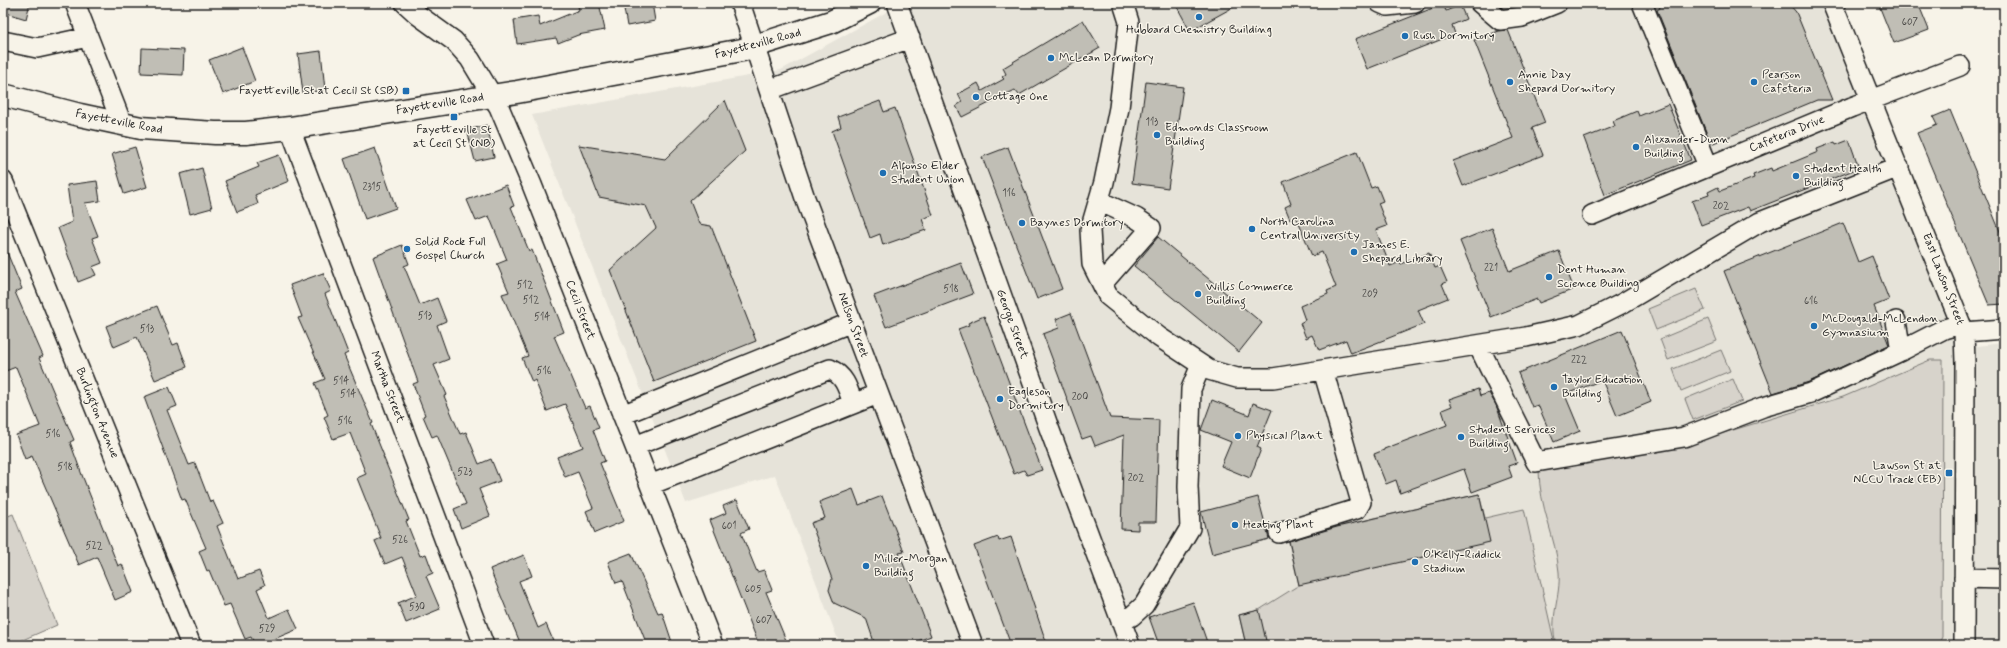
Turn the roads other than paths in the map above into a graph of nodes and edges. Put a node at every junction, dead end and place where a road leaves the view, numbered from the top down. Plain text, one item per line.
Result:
1 (75, 3) edge
2 (405, 3) edge
3 (740, 3) edge
4 (869, 3) edge
5 (897, 3) edge
6 (1123, 3) edge
7 (1380, 3) edge
8 (1415, 3) edge
9 (1480, 3) edge
10 (1557, 3) edge
11 (1642, 3) edge
12 (1832, 3) edge
13 (88, 37) junction
14 (910, 38) junction
15 (3, 42) edge
16 (754, 47) junction
17 (1960, 66) dead end
18 (769, 90) junction
19 (3, 95) edge
20 (492, 95) junction
21 (1871, 100) junction
22 (122, 124) junction
23 (290, 128) junction
24 (1708, 166) junction
25 (1899, 167) junction
26 (3, 181) edge
27 (1099, 201) junction
28 (1592, 215) dead end
29 (1102, 284) junction
30 (1896, 320) dead end
31 (852, 322) junction
32 (1962, 328) junction
33 (2004, 329) edge
34 (1478, 345) junction
35 (1901, 350) junction
36 (1201, 365) junction
37 (1323, 370) junction
38 (878, 394) junction
39 (853, 404) junction
40 (622, 415) junction
41 (635, 446) junction
42 (650, 485) junction
43 (1279, 533) dead end
44 (1964, 578) junction
45 (2004, 579) edge
46 (1121, 622) junction
47 (191, 645) edge
48 (484, 645) edge
49 (712, 645) edge
50 (974, 645) edge
51 (1130, 645) edge
52 (1964, 645) edge

1 - 13 street
2 - 20 street, Cecil Street
3 - 16 street, Nelson Street
4 - 16 main road, Fayetteville Road
5 - 14 street, George Street
6 - 27 street
7 - 8 street
9 - 10 street
11 - 24 street
12 - 21 street, East Lawson Street
13 - 15 street
13 - 22 street
14 - 18 street
14 - 46 street, George Street
16 - 18 street, Nelson Street
16 - 20 main road, Fayetteville Road
17 - 21 street, Cafeteria Drive
18 - 31 street, Nelson Street
19 - 22 main road, Fayetteville Road
20 - 23 main road, Fayetteville Road
20 - 40 street, Cecil Street
21 - 24 street, Cafeteria Drive
21 - 25 street, East Lawson Street
22 - 23 main road, Fayetteville Road
23 - 48 street, Martha Street
24 - 28 street, Cafeteria Drive
25 - 32 street, East Lawson Street
25 - 34 street
26 - 47 street, Burlington Avenue
27 - 29 street
27 - 29 street
29 - 36 street
30 - 35 street
31 - 38 street, Nelson Street
31 - 40 street
32 - 33 street
32 - 35 street
32 - 44 street, East Lawson Street
34 - 35 street
34 - 37 street
36 - 37 street
36 - 46 street
37 - 43 street
38 - 39 street
38 - 50 street, Nelson Street
39 - 41 street
39 - 42 street
40 - 41 street, Cecil Street
41 - 42 street, Cecil Street
42 - 49 street, Cecil Street
44 - 45 street
44 - 52 street, East Lawson Street
46 - 51 street, George Street

